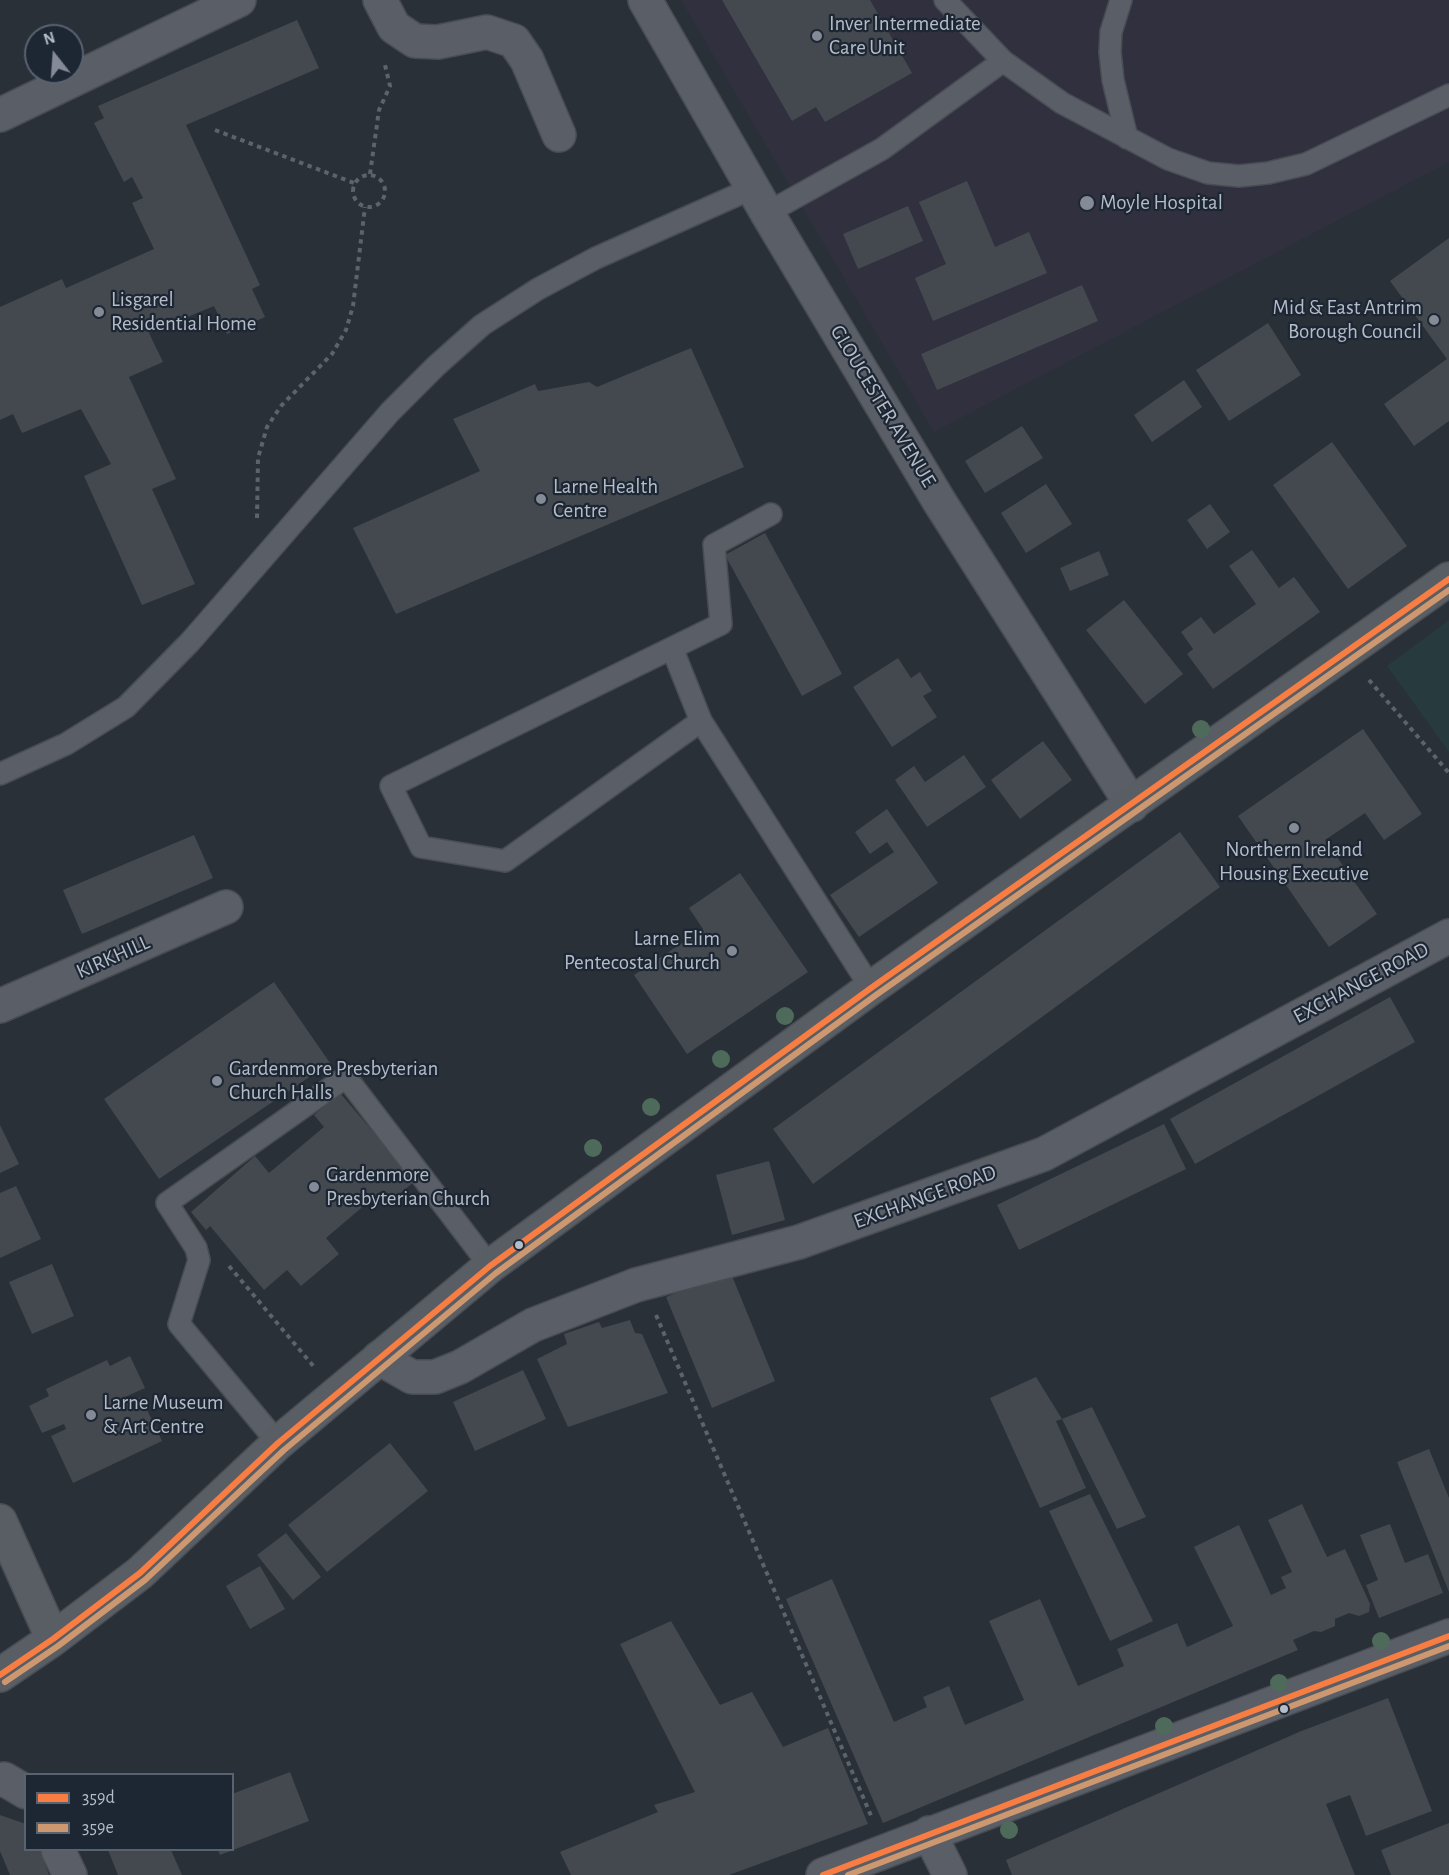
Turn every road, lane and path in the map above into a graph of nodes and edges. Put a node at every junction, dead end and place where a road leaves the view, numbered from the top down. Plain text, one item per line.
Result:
1 (239, 0) edge
2 (380, 0) edge
3 (645, 0) edge
4 (945, 0) edge
5 (1120, 0) edge
6 (380, 54) dead end
7 (1003, 61) junction
8 (1449, 95) edge
9 (0, 116) edge
10 (215, 130) dead end
11 (559, 135) dead end
12 (1127, 138) junction
13 (370, 174) junction
14 (354, 183) junction
15 (760, 201) junction
16 (365, 207) junction
17 (771, 514) dead end
18 (276, 541) junction
19 (1449, 579) edge
20 (672, 648) junction
21 (1345, 652) junction
22 (701, 721) junction
23 (1449, 773) edge
24 (0, 774) edge
25 (1132, 805) junction
26 (226, 907) dead end
27 (1449, 936) edge
28 (871, 988) junction
29 (0, 1006) edge
30 (225, 1261) dead end
31 (490, 1266) junction
32 (642, 1284) junction
33 (378, 1358) junction
34 (315, 1368) dead end
35 (278, 1443) junction
36 (0, 1521) edge
37 (1449, 1636) edge
38 (52, 1640) junction
39 (0, 1675) edge
40 (0, 1780) edge
41 (24, 1791) edge
42 (874, 1822) dead end
43 (929, 1833) junction
44 (58, 1851) edge
45 (70, 1875) edge
46 (823, 1875) edge
47 (950, 1875) edge

1 - 9 street
2 - 11 street
3 - 15 street, GLOUCESTER AVENUE
4 - 7 lane
5 - 12 lane
6 - 13 path
7 - 12 lane
7 - 15 lane
8 - 12 lane
10 - 14 path
13 - 14 path
13 - 16 path
14 - 16 path
15 - 18 lane
15 - 25 street, GLOUCESTER AVENUE
16 - 18 path
17 - 20 lane
18 - 24 lane
19 - 21 street
20 - 22 lane
20 - 22 lane
21 - 23 path
21 - 25 street
22 - 28 lane
25 - 28 street
26 - 29 street, KIRKHILL
27 - 32 street, EXCHANGE ROAD
28 - 31 street
30 - 34 path
31 - 33 street
31 - 35 lane
32 - 33 street, EXCHANGE ROAD
32 - 42 path
33 - 35 street
35 - 38 street
36 - 38 street
37 - 43 street
38 - 39 street
40 - 41 street
43 - 46 street
43 - 47 street
44 - 45 street

